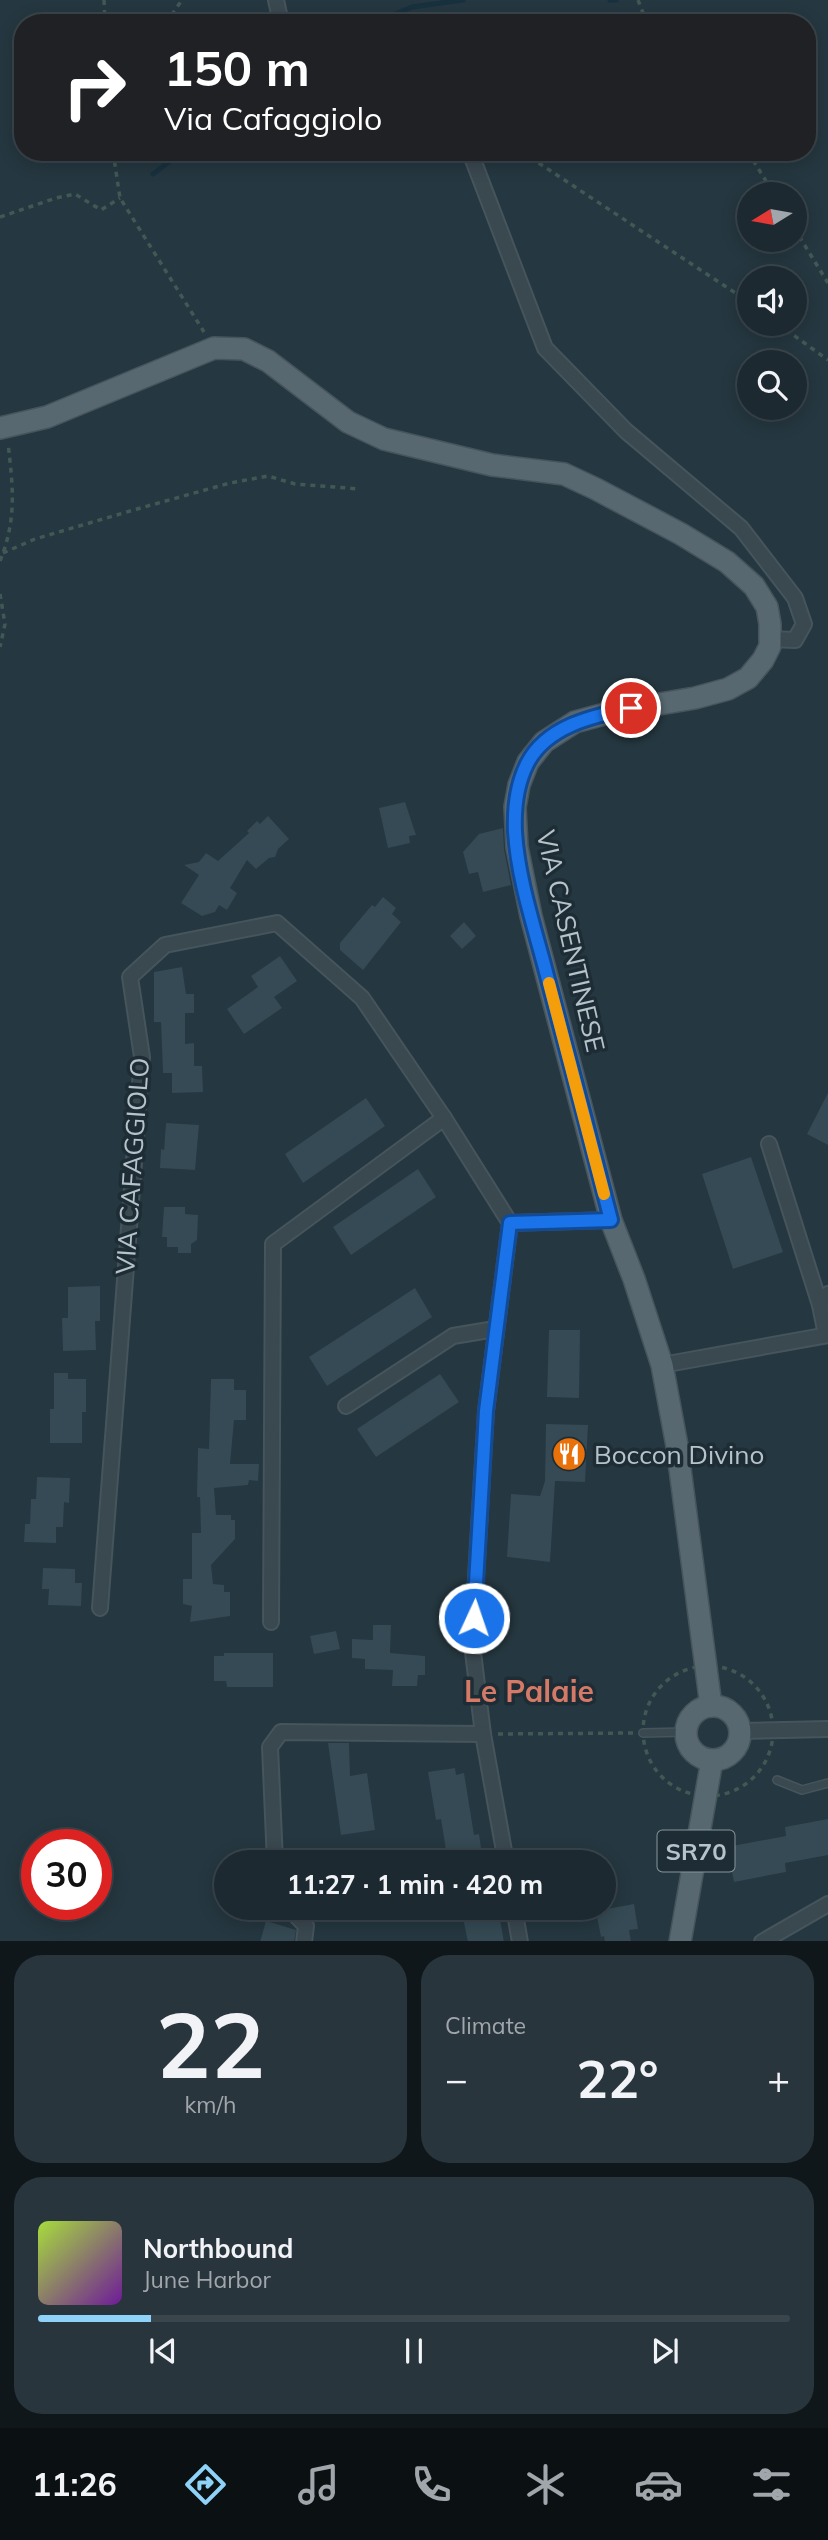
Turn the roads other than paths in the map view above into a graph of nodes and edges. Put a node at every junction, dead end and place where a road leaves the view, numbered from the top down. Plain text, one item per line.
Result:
1 (473, 161) edge
2 (3, 428) edge
3 (770, 639) junction
4 (444, 1118) junction
5 (769, 1144) dead end
6 (611, 1220) junction
7 (510, 1223) junction
8 (824, 1299) edge
9 (495, 1329) junction
10 (827, 1335) edge
11 (662, 1365) junction
12 (346, 1406) dead end
13 (100, 1608) dead end
14 (271, 1622) dead end
15 (711, 1706) junction
16 (828, 1729) edge
17 (740, 1731) junction
18 (686, 1732) junction
19 (484, 1734) junction
20 (643, 1734) road end
21 (712, 1760) junction
22 (777, 1780) dead end
23 (828, 1783) edge
24 (274, 1850) edge
25 (504, 1850) edge
26 (828, 1904) edge
27 (300, 1920) edge
28 (516, 1920) edge
29 (304, 1941) edge
30 (520, 1941) edge
31 (680, 1941) edge
32 (763, 1941) edge

1 - 3 street
2 - 3 main road
3 - 6 main road, VIA CASENTINESE
4 - 7 street, VIA CAFAGGIOLO
4 - 13 street, VIA CAFAGGIOLO
4 - 14 street
5 - 8 street
6 - 7 street
6 - 11 main road, VIA CASENTINESE
7 - 9 street
8 - 10 street
9 - 12 street
9 - 19 street
10 - 11 street
11 - 15 main road, VIA CASENTINESE
15 - 17 main road
15 - 18 main road
16 - 17 street
17 - 21 main road
18 - 20 lane
18 - 21 main road
19 - 24 street
19 - 25 street
21 - 31 main road, SR70
22 - 23 lane
26 - 32 street
27 - 29 street
28 - 30 street

